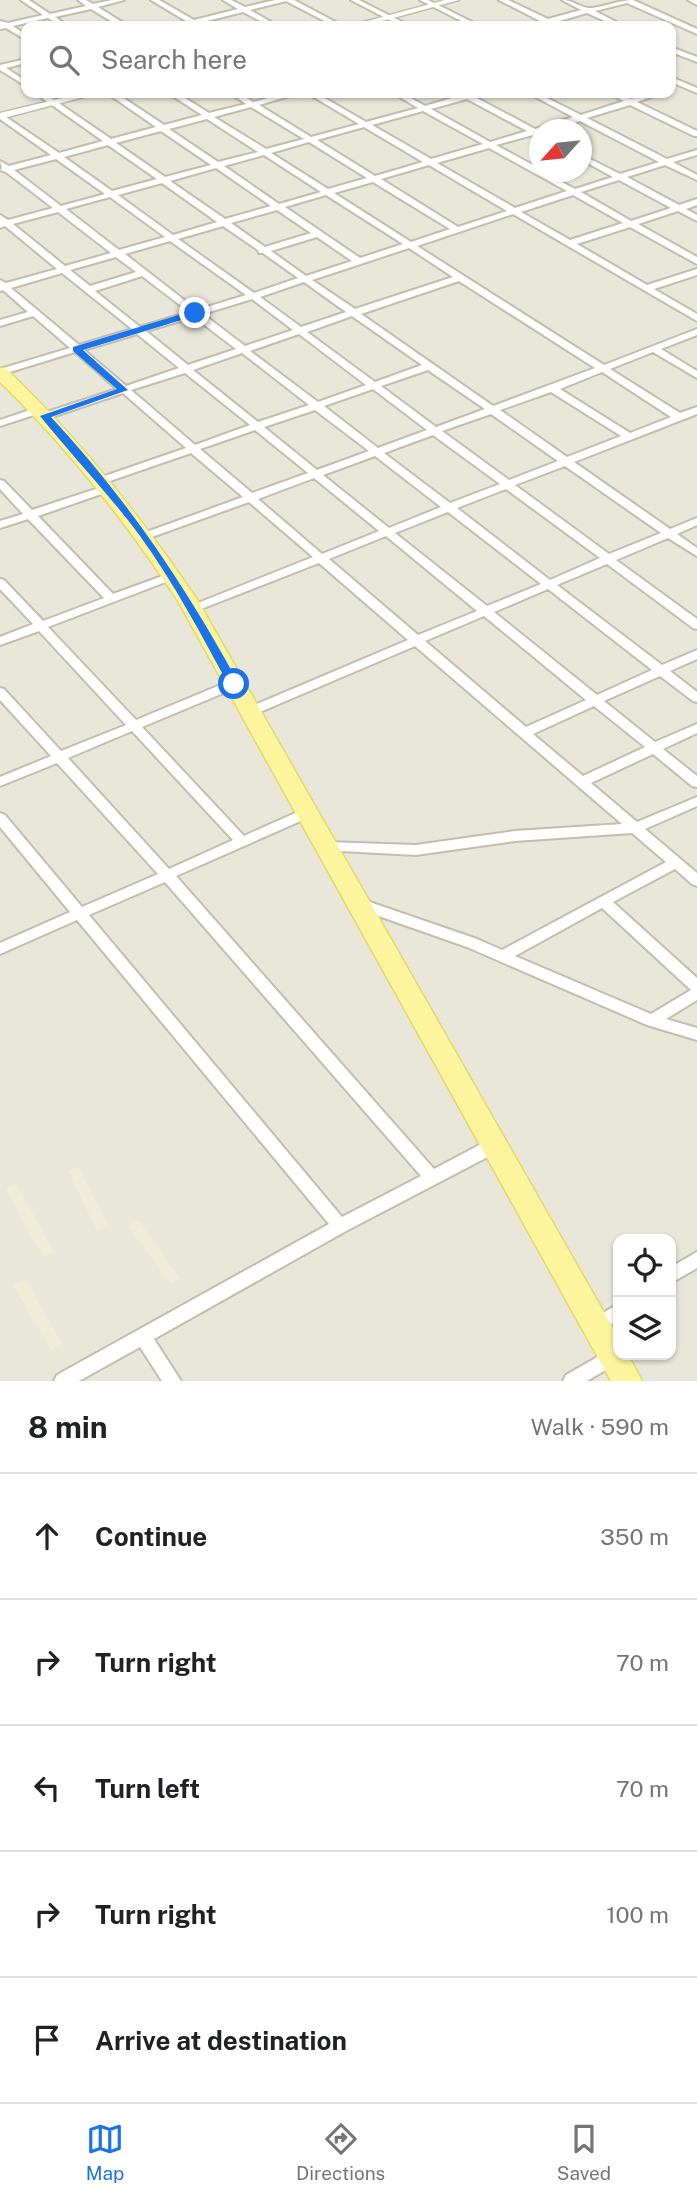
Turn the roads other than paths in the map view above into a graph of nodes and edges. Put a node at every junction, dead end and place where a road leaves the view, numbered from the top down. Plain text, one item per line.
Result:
1 (24, 0) edge
2 (81, 0) edge
3 (121, 0) edge
4 (154, 0) edge
5 (226, 0) edge
6 (287, 0) edge
7 (354, 0) edge
8 (422, 0) edge
9 (455, 0) edge
10 (502, 0) edge
11 (565, 0) edge
12 (628, 0) edge
13 (691, 0) edge
14 (697, 3) edge
15 (434, 6) junction
16 (92, 7) junction
17 (244, 10) junction
18 (588, 11) junction
19 (49, 16) junction
20 (389, 18) junction
21 (57, 21) edge
22 (116, 21) edge
23 (191, 21) edge
24 (206, 21) edge
25 (265, 21) edge
26 (329, 21) edge
27 (376, 21) edge
28 (395, 21) edge
29 (466, 21) edge
30 (548, 21) joint
31 (610, 21) edge
32 (2, 24) edge
33 (695, 29) edge
34 (676, 33) edge
35 (21, 35) edge
36 (676, 51) edge
37 (697, 61) edge
38 (21, 62) edge
39 (0, 67) edge
40 (676, 81) edge
41 (697, 81) edge
42 (21, 82) edge
43 (684, 85) junction
44 (676, 87) edge
45 (697, 91) edge
46 (46, 98) edge
47 (74, 98) edge
48 (118, 98) edge
49 (179, 98) edge
50 (243, 98) edge
51 (276, 98) edge
52 (320, 98) edge
53 (406, 98) edge
54 (454, 98) edge
55 (474, 98) edge
56 (542, 98) edge
57 (622, 98) edge
58 (642, 98) edge
59 (630, 102) junction
60 (54, 103) junction
61 (253, 104) junction
62 (424, 108) junction
63 (0, 116) edge
64 (207, 117) junction
65 (580, 118) junction
66 (577, 119) edge
67 (365, 124) junction
68 (529, 126) edge
69 (162, 128) junction
70 (529, 134) edge
71 (697, 134) edge
72 (312, 139) junction
73 (108, 142) junction
74 (489, 145) junction
75 (265, 152) junction
76 (697, 152) edge
77 (57, 156) junction
78 (592, 162) edge
79 (665, 162) junction
80 (430, 163) junction
81 (218, 165) junction
82 (3, 168) edge
83 (619, 177) junction
84 (697, 178) edge
85 (376, 179) junction
86 (163, 180) junction
87 (571, 192) junction
88 (329, 193) junction
89 (111, 195) junction
90 (697, 202) edge
91 (280, 207) junction
92 (678, 208) junction
93 (61, 209) junction
94 (513, 210) junction
95 (697, 218) edge
96 (2, 222) edge
97 (223, 223) junction
98 (630, 224) junction
99 (456, 229) junction
100 (319, 234) junction
101 (173, 239) junction
102 (571, 243) junction
103 (410, 244) junction
104 (262, 251) junction
105 (119, 254) junction
106 (697, 261) edge
107 (359, 262) junction
108 (64, 270) junction
109 (697, 272) edge
110 (144, 273) junction
111 (460, 277) junction
112 (303, 280) junction
113 (1, 286) edge
114 (647, 288) junction
115 (88, 290) junction
116 (253, 296) junction
117 (34, 313) junction
118 (195, 313) junction
119 (352, 314) junction
120 (697, 318) edge
121 (0, 323) edge
122 (137, 330) junction
123 (300, 331) junction
124 (697, 332) edge
125 (77, 349) junction
126 (654, 349) junction
127 (244, 350) junction
128 (427, 367) junction
129 (692, 367) edge
130 (186, 369) junction
131 (604, 369) junction
132 (0, 372) edge
133 (697, 376) edge
134 (372, 385) junction
135 (552, 388) junction
136 (124, 390) junction
137 (315, 405) junction
138 (697, 410) edge
139 (490, 411) junction
140 (42, 413) junction
141 (679, 416) junction
142 (0, 423) edge
143 (256, 425) junction
144 (433, 431) junction
145 (629, 437) junction
146 (191, 449) junction
147 (376, 453) junction
148 (565, 463) junction
149 (314, 475) junction
150 (0, 483) edge
151 (106, 484) junction
152 (507, 485) junction
153 (251, 498) junction
154 (448, 507) junction
155 (30, 515) junction
156 (697, 521) edge
157 (0, 525) edge
158 (384, 532) junction
159 (668, 533) junction
160 (145, 536) junction
161 (697, 553) edge
162 (321, 557) junction
163 (606, 559) junction
164 (172, 576) junction
165 (0, 582) edge
166 (547, 584) junction
167 (111, 599) junction
168 (192, 609) junction
169 (484, 612) junction
170 (697, 625) edge
171 (41, 626) junction
172 (416, 640) junction
173 (0, 641) edge
174 (697, 654) edge
175 (661, 670) junction
176 (234, 684) junction
177 (0, 692) edge
178 (697, 698) edge
179 (594, 701) junction
180 (249, 712) junction
181 (137, 727) junction
182 (697, 728) edge
183 (524, 733) junction
184 (654, 748) junction
185 (58, 758) junction
186 (0, 782) edge
187 (581, 782) junction
188 (697, 783) edge
189 (697, 801) edge
190 (307, 813) junction
191 (0, 818) edge
192 (635, 828) junction
193 (242, 841) junction
194 (326, 848) junction
195 (675, 863) junction
196 (165, 874) junction
197 (697, 881) edge
198 (604, 902) junction
199 (358, 903) junction
200 (79, 913) junction
201 (0, 949) edge
202 (503, 956) junction
203 (697, 987) edge
204 (697, 993) edge
205 (652, 1021) junction
206 (697, 1034) edge
207 (493, 1146) junction
208 (431, 1177) junction
209 (340, 1226) junction
210 (697, 1259) edge
211 (676, 1273) edge
212 (607, 1319) edge
213 (142, 1336) junction
214 (620, 1368) edge
215 (63, 1381) edge
216 (172, 1381) edge
217 (572, 1381) edge

1 - 19 street
2 - 16 street
3 - 16 street
4 - 23 street
5 - 17 street
6 - 17 street
6 - 26 street
7 - 20 street
8 - 15 street
9 - 15 street
10 - 30 street
11 - 18 street
12 - 18 street
12 - 33 street
13 - 14 street
15 - 20 street
15 - 29 street
16 - 19 street
16 - 22 street
17 - 24 street
17 - 25 street
18 - 30 street
18 - 31 street
19 - 21 street
19 - 32 street
20 - 27 street
20 - 28 street
32 - 35 street
33 - 34 street
36 - 37 street
38 - 39 street
39 - 42 street
40 - 43 street
41 - 43 street
43 - 44 street
43 - 45 street
46 - 60 street
47 - 60 street
48 - 69 street
49 - 64 street
50 - 61 street
51 - 61 street
52 - 67 street
53 - 62 street
54 - 62 street
55 - 68 street
56 - 65 street
57 - 59 street
58 - 59 street
59 - 65 street
59 - 71 street
60 - 63 street
60 - 73 street
61 - 64 street
61 - 72 street
62 - 67 street
62 - 74 street
63 - 77 street
64 - 69 street
64 - 75 street
65 - 66 street
65 - 79 street
67 - 72 street
67 - 80 street
69 - 73 street
69 - 81 street
70 - 74 street
72 - 75 street
72 - 85 street
73 - 77 street
73 - 86 street
74 - 80 street
74 - 87 street
75 - 81 street
75 - 88 street
76 - 79 street
77 - 82 street
77 - 89 street
78 - 83 street
79 - 83 street
79 - 84 street
80 - 85 street
80 - 94 street
81 - 86 street
81 - 91 street
82 - 93 street
83 - 87 street
83 - 92 street
85 - 88 street
85 - 99 street
86 - 89 street
86 - 97 street
87 - 94 street
87 - 98 street
88 - 91 street
88 - 103 street
89 - 93 street
89 - 101 street
90 - 92 street
91 - 97 street
91 - 100 street
92 - 95 street
92 - 98 street
93 - 96 street
93 - 105 street
94 - 99 street
94 - 102 street
96 - 108 street
97 - 101 street
97 - 104 street
98 - 102 street
98 - 106 street
99 - 103 street
100 - 104 street
100 - 107 street
101 - 105 street
101 - 116 street
102 - 114 street
103 - 107 street
103 - 111 street
104 - 112 street
105 - 108 street
105 - 110 street
107 - 112 street
108 - 113 street
108 - 115 street
109 - 114 street
110 - 115 street
110 - 118 street
111 - 119 street
111 - 131 street
112 - 116 street
112 - 119 street
113 - 117 street
114 - 120 street
115 - 122 street
116 - 118 street
116 - 123 street
117 - 121 street
117 - 125 street
118 - 122 street
118 - 127 street
119 - 123 street
119 - 128 street
122 - 125 street
122 - 130 street
123 - 127 street
123 - 134 street
124 - 126 street
125 - 132 street
125 - 136 street
126 - 129 street
126 - 131 street
127 - 130 street
127 - 137 street
128 - 134 street
128 - 139 street
129 - 133 street
130 - 136 street
130 - 143 street
131 - 135 street
131 - 141 street
132 - 140 main road
134 - 137 street
134 - 144 street
135 - 139 street
135 - 145 street
136 - 140 street
136 - 146 street
137 - 143 street
137 - 147 street
138 - 141 street
139 - 144 street
139 - 148 street
140 - 142 street
140 - 151 main road
141 - 145 street
143 - 146 street
143 - 149 street
144 - 147 street
144 - 152 street
145 - 148 street
146 - 151 street
146 - 153 street
147 - 149 street
147 - 154 street
148 - 152 street
148 - 159 street
149 - 153 street
149 - 158 street
150 - 155 street
151 - 155 street
151 - 160 main road
152 - 154 street
152 - 163 street
153 - 160 street
153 - 162 street
154 - 158 street
154 - 166 street
155 - 157 street
155 - 167 street
156 - 159 street
158 - 162 street
158 - 169 street
159 - 161 street
159 - 163 street
160 - 164 main road
162 - 168 street
162 - 172 street
163 - 166 street
163 - 170 street
164 - 167 street
164 - 168 main road
165 - 171 street
166 - 169 street
166 - 175 street
167 - 171 street
168 - 176 main road
169 - 172 street
169 - 179 street
171 - 173 street
171 - 181 street
172 - 180 street
172 - 183 street
174 - 175 street
175 - 178 street
175 - 179 street
176 - 180 main road
176 - 181 street
177 - 185 street
179 - 183 street
179 - 184 street
180 - 190 main road
181 - 185 street
181 - 193 street
182 - 184 street
183 - 187 street
184 - 187 street
184 - 188 street
185 - 186 street
185 - 196 street
187 - 192 street
189 - 192 street
190 - 193 street
190 - 194 main road
191 - 200 street
192 - 194 street
192 - 195 street
193 - 196 street
194 - 199 main road
195 - 197 street
195 - 198 street
196 - 200 street
196 - 208 street
198 - 202 street
198 - 203 street
199 - 202 street
199 - 207 main road
200 - 201 street
200 - 209 street
202 - 205 street
204 - 205 street
205 - 206 street
207 - 208 street
207 - 212 main road
208 - 209 street
209 - 213 street
210 - 211 street
212 - 214 main road
213 - 215 street
213 - 216 street
214 - 217 street

